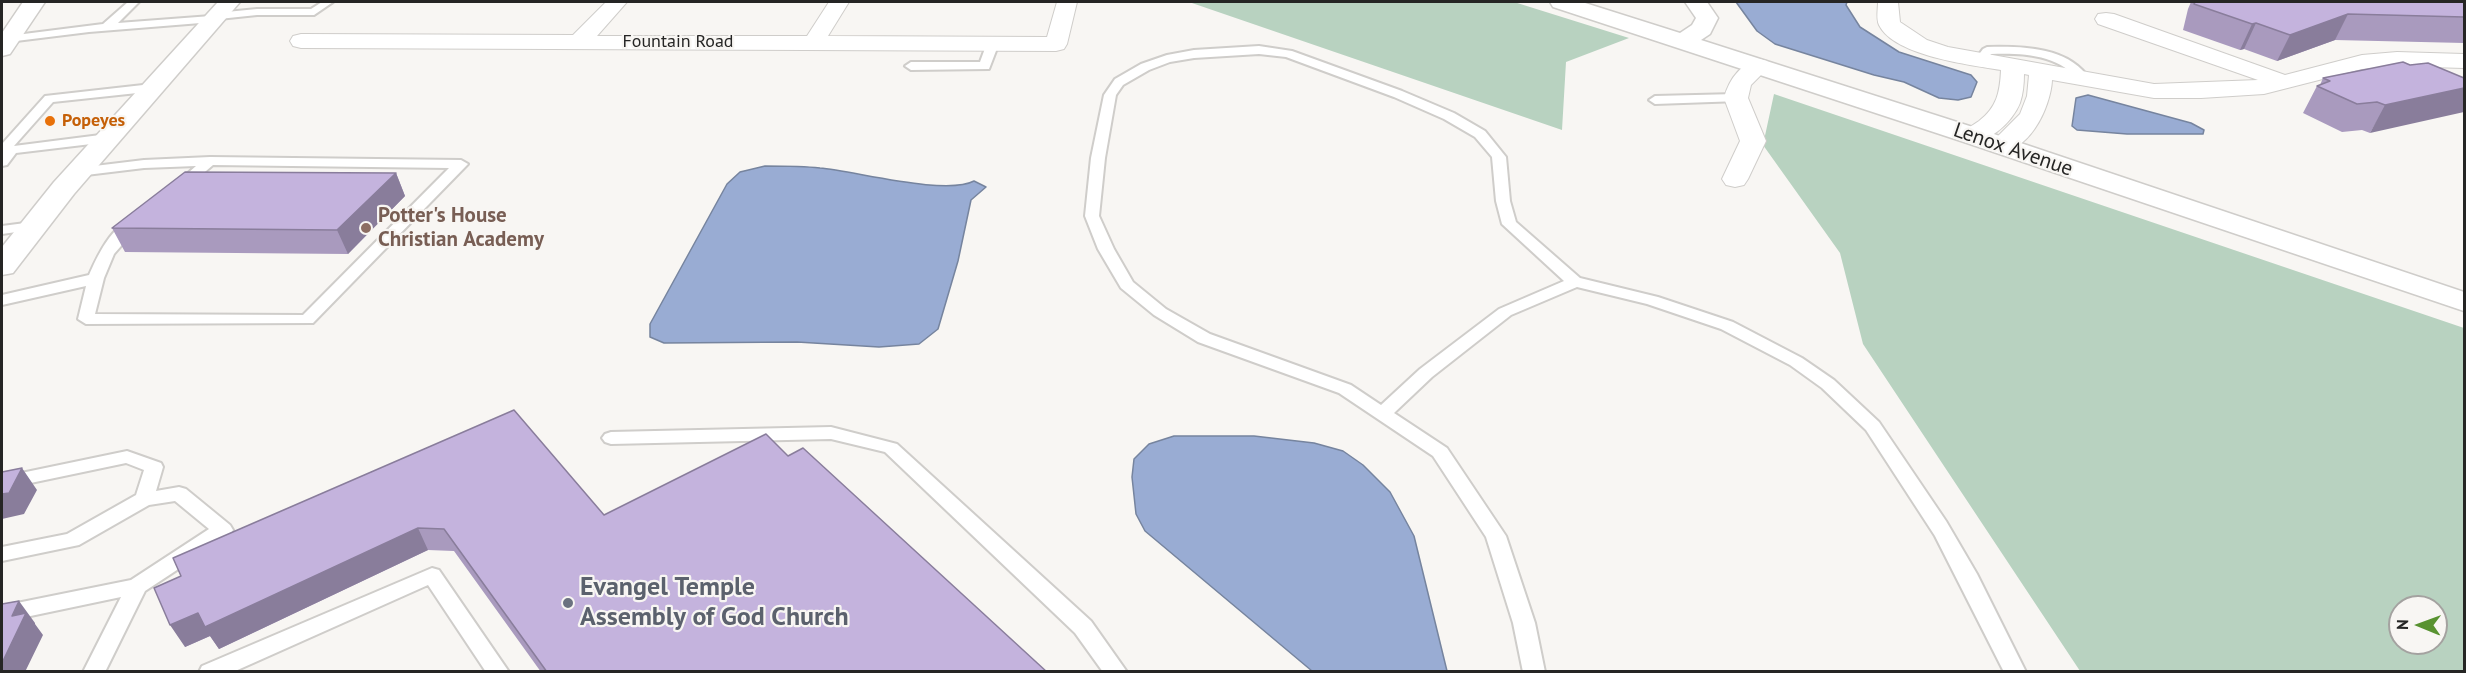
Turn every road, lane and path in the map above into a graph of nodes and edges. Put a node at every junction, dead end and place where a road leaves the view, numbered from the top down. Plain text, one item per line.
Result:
1 (34, 2) edge
2 (134, 2) edge
3 (290, 2) edge
4 (328, 2) edge
5 (617, 2) edge
6 (839, 2) edge
7 (1067, 2) edge
8 (1561, 2) edge
9 (1696, 2) edge
10 (1888, 2) edge
11 (219, 12) edge
12 (280, 12) junction
13 (2106, 19) dead end
14 (107, 27) junction
15 (301, 41) dead end
16 (1684, 41) junction
17 (579, 42) junction
18 (814, 42) junction
19 (993, 43) junction
20 (5, 44) edge
21 (2397, 59) junction
22 (1980, 61) junction
23 (2464, 61) edge
24 (911, 66) dead end
25 (1759, 66) junction
26 (2013, 67) junction
27 (2041, 72) junction
28 (2084, 80) junction
29 (2285, 82) junction
30 (2460, 83) edge
31 (152, 88) junction
32 (1736, 98) junction
33 (1655, 99) dead end
34 (1973, 136) junction
35 (108, 138) junction
36 (2002, 146) junction
37 (12, 150) junction
38 (210, 161) junction
39 (2, 162) edge
40 (78, 172) junction
41 (1735, 179) dead end
42 (167, 196) edge
43 (142, 217) edge
44 (33, 226) junction
45 (2, 230) edge
46 (2, 266) edge
47 (94, 279) junction
48 (1575, 282) junction
49 (2, 300) edge
50 (2464, 302) edge
51 (1382, 414) junction
52 (610, 438) dead end
53 (2, 483) edge
54 (144, 499) junction
55 (2, 554) edge
56 (137, 586) junction
57 (2, 614) edge
58 (94, 672) edge
59 (210, 672) edge
60 (498, 672) edge
61 (1116, 672) edge
62 (1534, 672) edge
63 (2015, 672) edge

1 - 20 main road
2 - 14 lane
3 - 12 lane
4 - 12 lane
5 - 17 street
6 - 18 street
7 - 19 street, Fountain Road
8 - 16 main road, Lenox Avenue
9 - 16 main road
10 - 22 street
11 - 12 lane
11 - 14 lane
11 - 31 main road
13 - 29 street
14 - 20 lane
15 - 17 street, Fountain Road
16 - 25 main road, Lenox Avenue
17 - 18 street, Fountain Road
18 - 19 street, Fountain Road
19 - 24 lane
21 - 23 street
21 - 29 street
21 - 30 street
22 - 26 street
22 - 28 lane
25 - 32 street
25 - 34 main road, Lenox Avenue
26 - 27 street
26 - 34 street
27 - 28 street
27 - 36 street
28 - 29 street
31 - 35 main road
31 - 37 lane
32 - 33 lane
32 - 41 street
34 - 36 main road, Lenox Avenue
35 - 37 lane
35 - 40 main road
36 - 50 main road, Lenox Avenue
37 - 39 lane
38 - 40 lane
38 - 42 lane
38 - 47 lane
40 - 44 main road
43 - 47 lane
44 - 45 lane
44 - 46 main road
47 - 49 lane
48 - 51 lane
48 - 51 lane
48 - 63 lane
51 - 62 lane
52 - 61 lane
53 - 54 lane
54 - 55 lane
54 - 56 lane
56 - 57 lane
56 - 58 lane
59 - 60 lane

